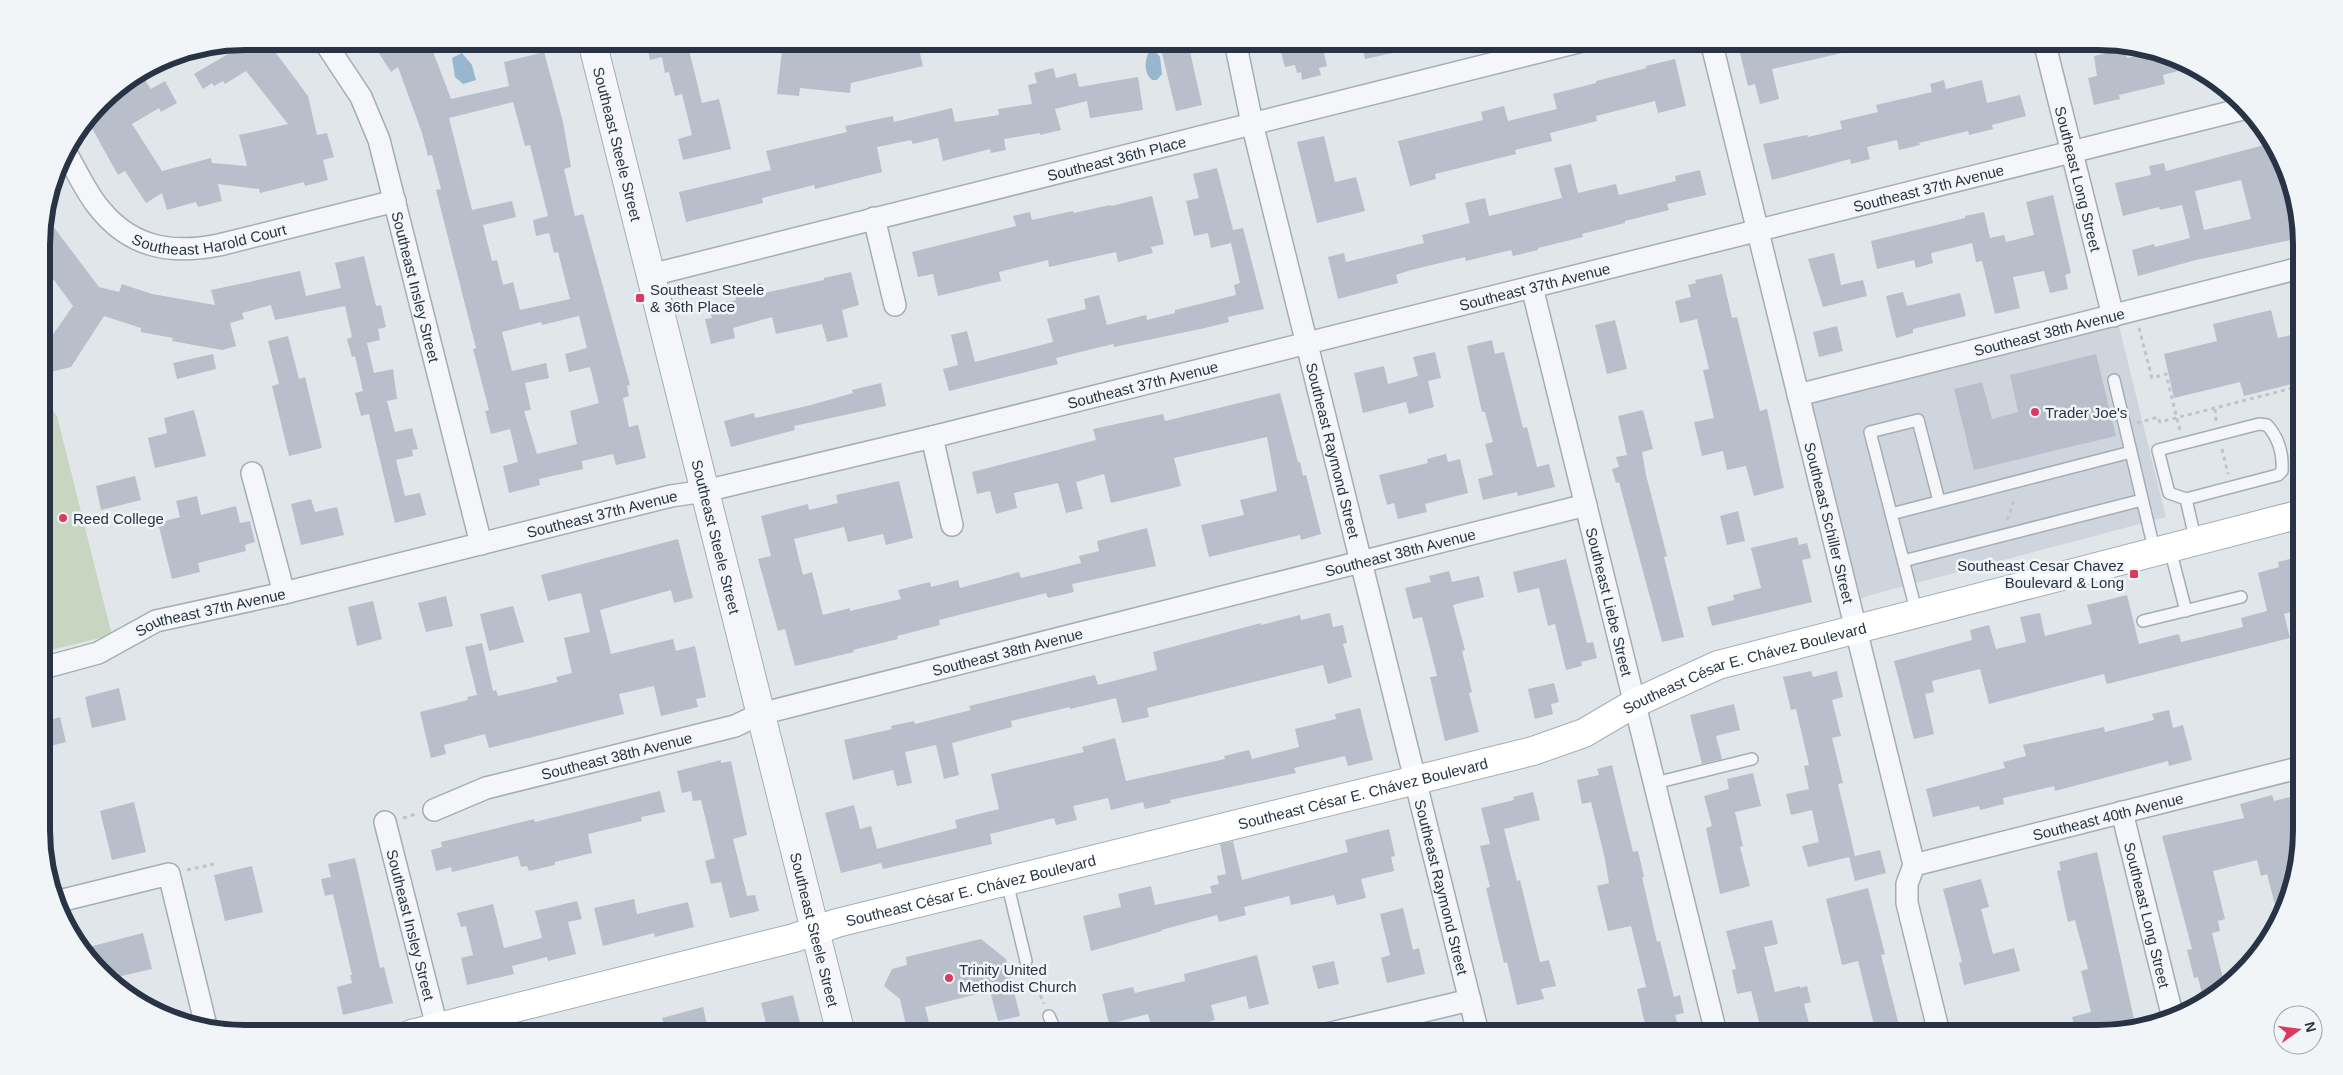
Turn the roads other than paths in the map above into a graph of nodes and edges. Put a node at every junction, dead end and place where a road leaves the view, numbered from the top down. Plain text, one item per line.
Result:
1 (330, 50) edge
2 (594, 50) edge
3 (1237, 50) edge
4 (1546, 50) edge
5 (1712, 50) edge
6 (2046, 50) edge
7 (2239, 110) edge
8 (1252, 123) junction
9 (2072, 152) junction
10 (70, 159) edge
11 (395, 201) junction
12 (874, 218) junction
13 (1758, 230) junction
14 (2293, 270) edge
15 (650, 275) junction
16 (1532, 287) junction
17 (895, 305) dead end
18 (2113, 316) junction
19 (1308, 343) junction
20 (2114, 380) dead end
21 (1798, 395) junction
22 (932, 437) junction
23 (2131, 452) junction
24 (252, 473) dead end
25 (705, 491) junction
26 (2142, 500) junction
27 (2186, 500) junction
28 (1939, 501) junction
29 (1586, 505) junction
30 (1891, 514) junction
31 (2293, 516) edge
32 (952, 525) dead end
33 (481, 544) junction
34 (2173, 548) junction
35 (1903, 560) junction
36 (1362, 561) junction
37 (284, 593) junction
38 (2241, 597) dead end
39 (2186, 611) junction
40 (1916, 614) junction
41 (2143, 622) dead end
42 (1855, 629) junction
43 (50, 666) edge
44 (1635, 703) junction
45 (760, 714) junction
46 (1752, 759) dead end
47 (2293, 768) edge
48 (1417, 781) junction
49 (1655, 783) junction
50 (434, 810) road end
51 (2122, 812) junction
52 (386, 822) road end
53 (1914, 865) junction
54 (1007, 882) junction
55 (63, 900) edge
56 (815, 931) junction
57 (1026, 960) road end
58 (1470, 1000) junction
59 (2171, 1011) edge
60 (1049, 1016) road end
61 (205, 1020) edge
62 (506, 1022) edge
63 (437, 1025) edge
64 (465, 1025) edge
65 (839, 1025) edge
66 (1053, 1025) edge
67 (1365, 1025) edge
68 (1476, 1025) edge
69 (1714, 1025) edge
70 (1938, 1025) edge

1 - 11 street, Southeast Insley Street
2 - 15 street, Southeast Steele Street
3 - 8 street, Southeast Raymond Street
4 - 8 street, Southeast 36th Place
5 - 13 street, Southeast Schiller Street
6 - 9 street, Southeast Long Street
7 - 9 street, Southeast 37th Avenue
8 - 12 street, Southeast 36th Place
8 - 19 street, Southeast Raymond Street
9 - 13 street, Southeast 37th Avenue
9 - 18 street, Southeast Long Street
10 - 11 street, Southeast Harold Court
11 - 33 street, Southeast Insley Street
12 - 15 street, Southeast 36th Place
12 - 17 street
13 - 16 street, Southeast 37th Avenue
13 - 21 street, Southeast Schiller Street
14 - 18 street, Southeast 38th Avenue
15 - 25 street, Southeast Steele Street
16 - 19 street, Southeast 37th Avenue
16 - 29 street, Southeast Liebe Street
18 - 21 street, Southeast 38th Avenue
19 - 22 street, Southeast 37th Avenue
19 - 36 street, Southeast Raymond Street
20 - 23 lane
21 - 42 street, Southeast Schiller Street
22 - 25 street, Southeast 37th Avenue
22 - 32 street
23 - 26 lane
23 - 28 lane
24 - 37 street
25 - 33 street, Southeast 37th Avenue
25 - 45 street, Southeast Steele Street
26 - 34 lane
26 - 35 lane
27 - 27 lane
27 - 34 lane
28 - 30 lane
28 - 30 lane
29 - 36 street, Southeast 38th Avenue
29 - 44 street, Southeast Liebe Street
30 - 35 lane
31 - 34 main road, Southeast César E. Chávez Boulevard
33 - 37 street, Southeast 37th Avenue
34 - 39 lane
34 - 40 main road, Southeast César E. Chávez Boulevard
35 - 40 lane
36 - 45 street, Southeast 38th Avenue
36 - 48 street, Southeast Raymond Street
37 - 43 street, Southeast 37th Avenue
38 - 39 lane
39 - 41 lane
40 - 42 main road, Southeast César E. Chávez Boulevard
42 - 44 main road, Southeast César E. Chávez Boulevard
42 - 53 street, Southeast Schiller Street
44 - 48 main road, Southeast César E. Chávez Boulevard
44 - 49 street, Southeast Liebe Street
45 - 50 street, Southeast 38th Avenue
45 - 56 street, Southeast Steele Street
46 - 49 lane
47 - 51 street, Southeast 40th Avenue
48 - 54 main road, Southeast César E. Chávez Boulevard
48 - 58 street, Southeast Raymond Street
49 - 69 street, Southeast Liebe Street
51 - 53 street, Southeast 40th Avenue
51 - 59 street, Southeast Long Street
52 - 63 street, Southeast Insley Street
53 - 70 street
54 - 56 main road, Southeast César E. Chávez Boulevard
54 - 57 lane
55 - 61 street
56 - 62 main road, Southeast César E. Chávez Boulevard
56 - 65 street, Southeast Steele Street
58 - 67 street
58 - 68 street, Southeast Raymond Street
60 - 66 lane
62 - 64 main road, Southeast César E. Chávez Boulevard

